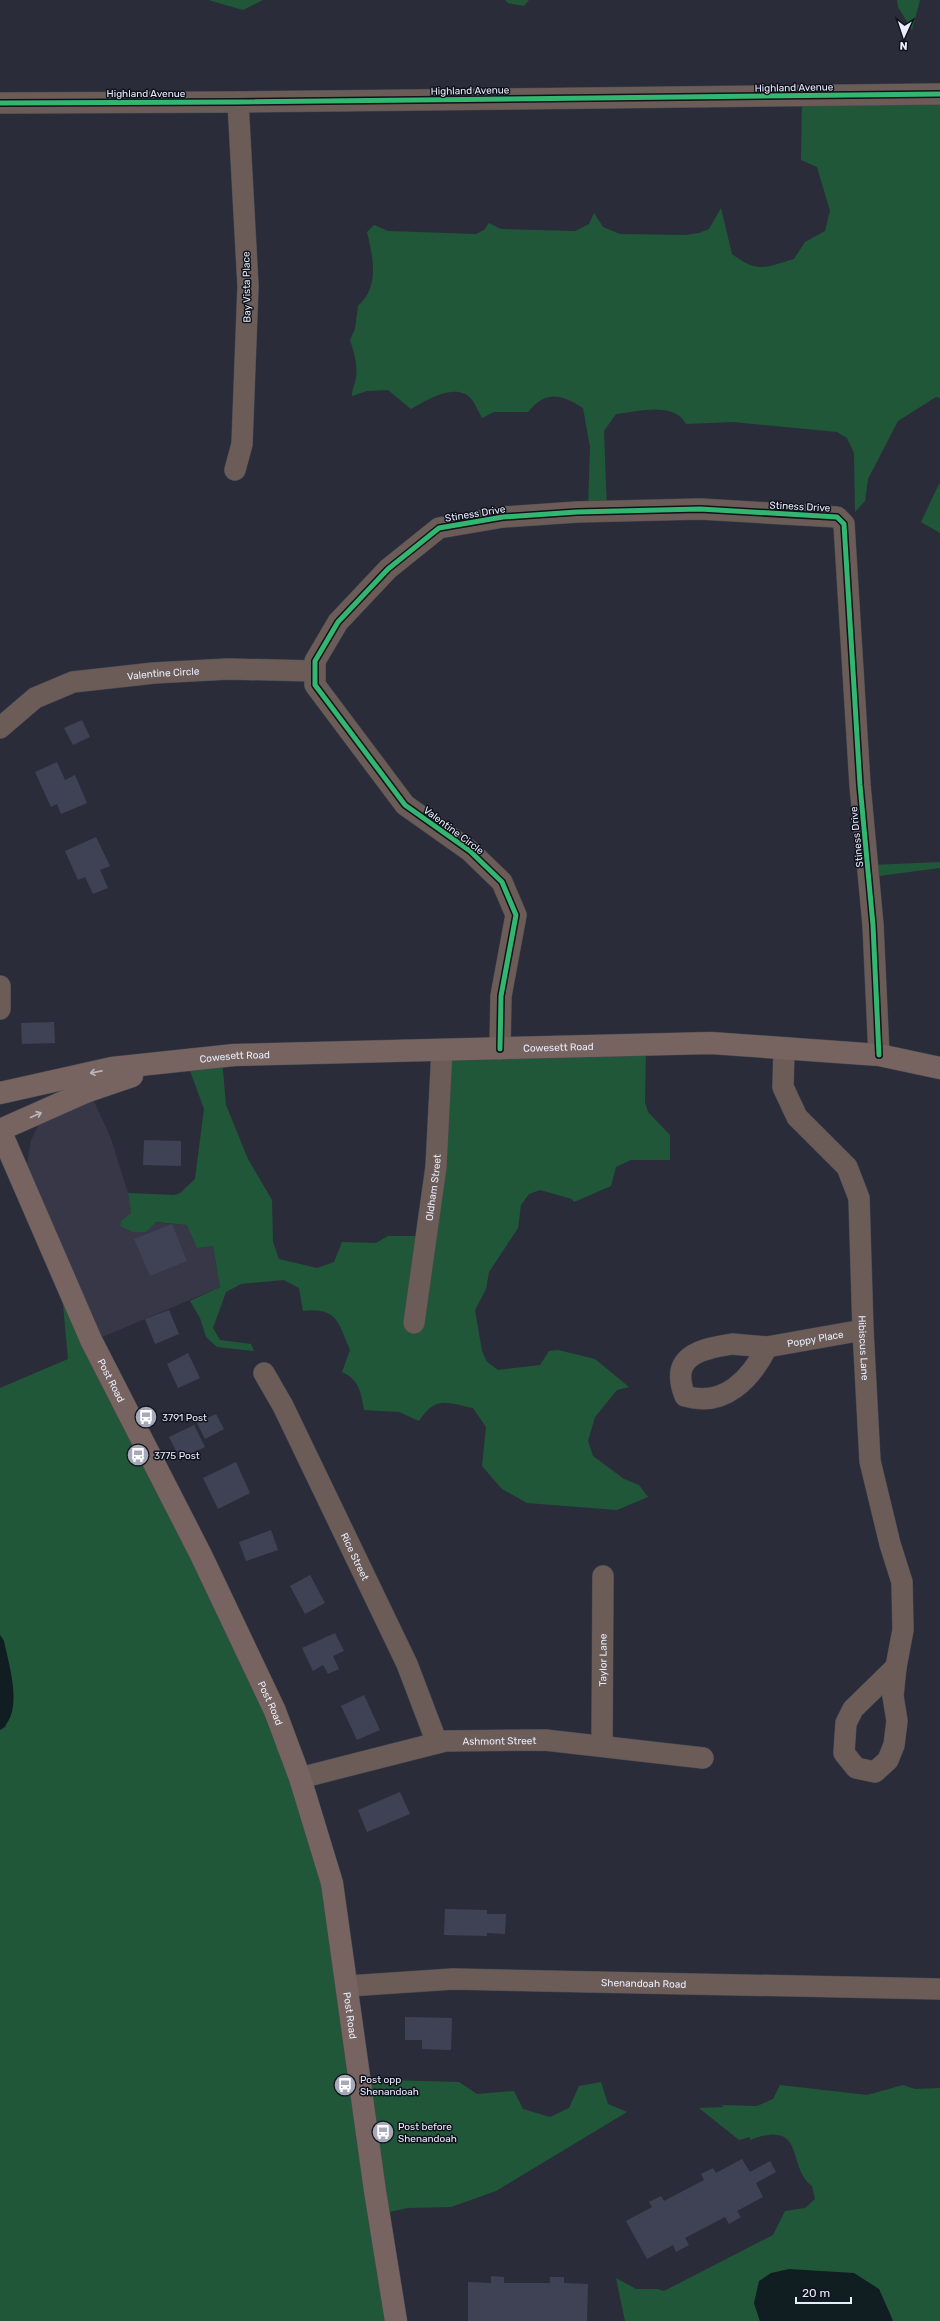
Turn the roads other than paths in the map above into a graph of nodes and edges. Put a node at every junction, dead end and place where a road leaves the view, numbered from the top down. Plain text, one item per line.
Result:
1 (940, 94) edge
2 (238, 102) junction
3 (0, 103) edge
4 (235, 470) dead end
5 (314, 671) junction
6 (0, 728) edge
7 (0, 986) edge
8 (0, 1009) edge
9 (500, 1049) junction
10 (784, 1049) junction
11 (442, 1050) junction
12 (879, 1055) junction
13 (176, 1060) junction
14 (940, 1068) edge
15 (0, 1093) edge
16 (0, 1130) edge
17 (414, 1323) dead end
18 (863, 1330) junction
19 (767, 1347) dead end
20 (264, 1373) dead end
21 (603, 1576) dead end
22 (896, 1667) dead end
23 (437, 1743) junction
24 (602, 1745) junction
25 (703, 1758) dead end
26 (300, 1778) junction
27 (348, 1986) junction
28 (940, 1989) edge
29 (396, 2321) edge

1 - 2 street, Highland Avenue
2 - 3 street, Highland Avenue
2 - 4 street, Bay Vista Place
5 - 6 street, Valentine Circle
5 - 9 street, Valentine Circle
5 - 12 street, Stiness Drive
7 - 8 street
9 - 10 main road, Cowesett Road
9 - 11 main road, Cowesett Road
10 - 12 main road, Cowesett Road
10 - 18 street, Hibiscus Lane
11 - 13 main road, Cowesett Road
11 - 17 street, Oldham Street
12 - 14 main road, Cowesett Road
13 -> 15 main road, Cowesett Road
16 -> 13 main road, Cowesett Road
16 - 26 main road, Post Road
18 - 19 street, Poppy Place
18 - 22 street, Hibiscus Lane
20 - 23 street, Rice Street
21 - 24 street, Taylor Lane
23 - 24 street, Ashmont Street
23 - 26 street, Ashmont Street
24 - 25 street, Ashmont Street
26 - 27 main road, Post Road
27 - 28 street, Shenandoah Road
27 - 29 main road, Post Road

